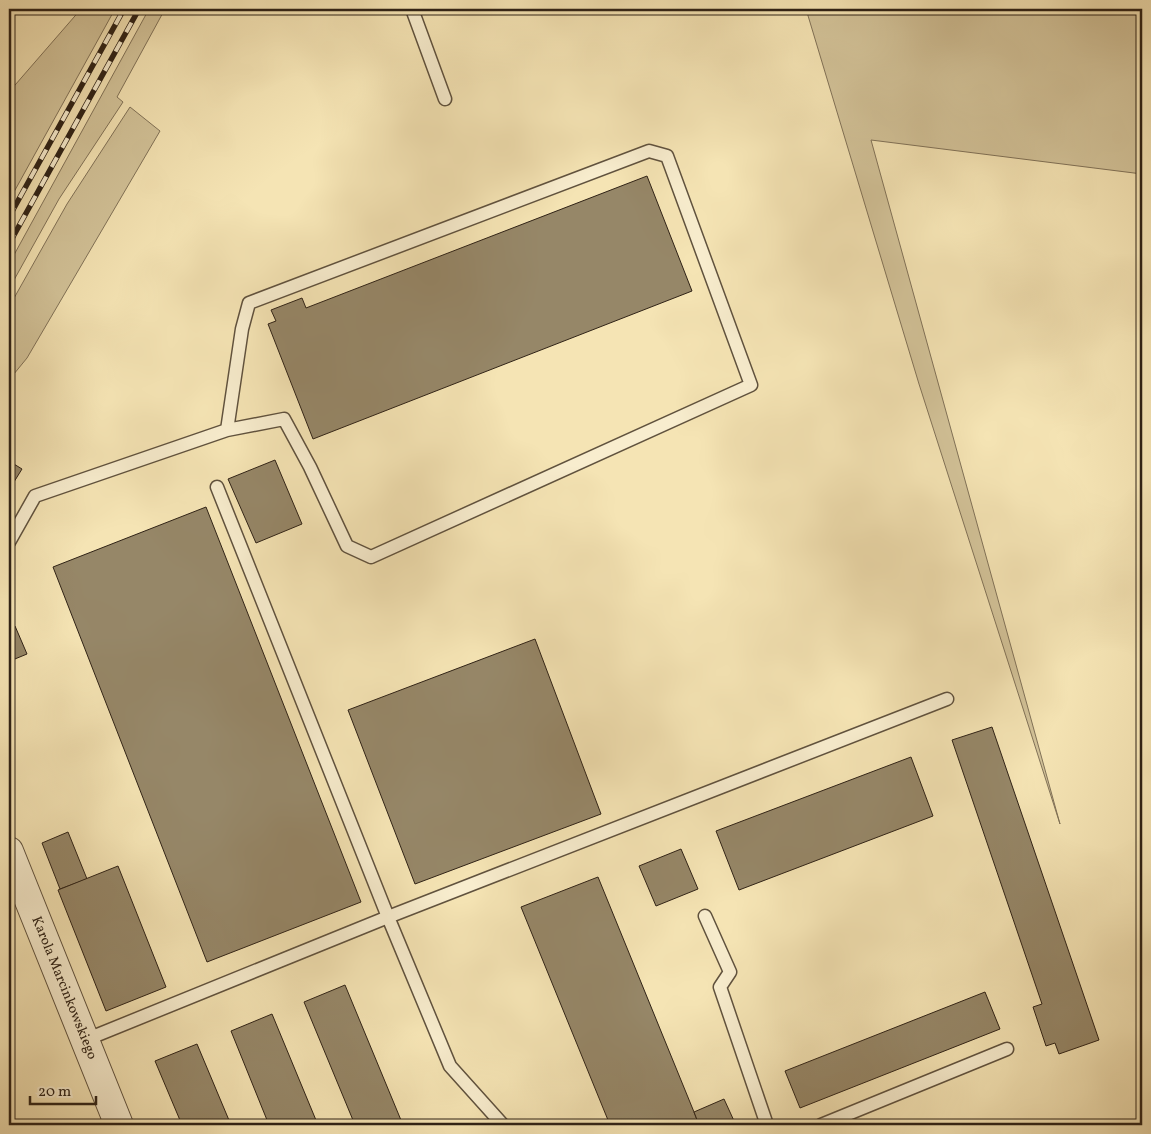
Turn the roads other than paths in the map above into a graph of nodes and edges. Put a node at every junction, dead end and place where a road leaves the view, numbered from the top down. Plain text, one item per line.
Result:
1 (412, 9) edge
2 (445, 99) dead end
3 (227, 430) junction
4 (217, 487) dead end
5 (9, 542) edge
6 (947, 699) dead end
7 (9, 851) edge
8 (704, 916) dead end
9 (388, 917) junction
10 (85, 1040) junction
11 (1007, 1049) dead end
12 (119, 1125) edge
13 (502, 1125) edge
14 (767, 1125) edge
15 (821, 1125) edge

1 - 2 lane
3 - 3 lane
3 - 5 lane
4 - 9 lane
6 - 9 lane
7 - 10 street, Karola Marcinkowskiego
8 - 14 lane
9 - 10 lane
9 - 13 lane
10 - 12 street, Karola Marcinkowskiego
11 - 15 lane

